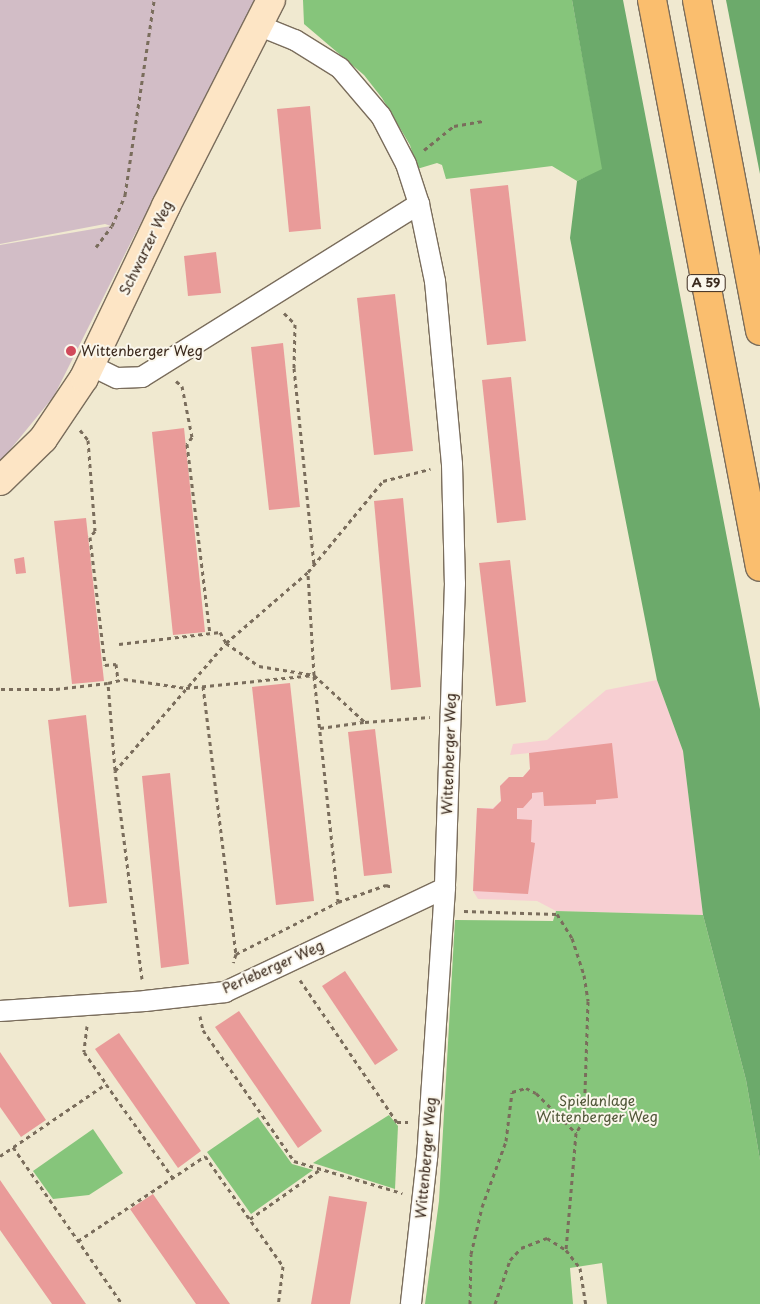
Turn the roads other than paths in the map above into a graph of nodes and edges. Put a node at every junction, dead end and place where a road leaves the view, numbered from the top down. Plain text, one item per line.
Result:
1 (271, 0) edge
2 (652, 0) edge
3 (697, 0) edge
4 (260, 26) junction
5 (419, 204) junction
6 (760, 331) edge
7 (90, 365) junction
8 (0, 481) edge
9 (760, 567) edge
10 (445, 888) junction
11 (0, 1011) edge
12 (411, 1304) edge

1 - 4 main road, Schwarzer Weg
2 - 9 highway, A 59
3 - 6 highway
4 - 5 street, Wittenberger Weg
4 - 7 main road, Schwarzer Weg
5 - 7 street
5 - 10 street, Wittenberger Weg
7 - 8 main road, Schwarzer Weg
10 - 11 street, Perleberger Weg
10 - 12 street, Wittenberger Weg

